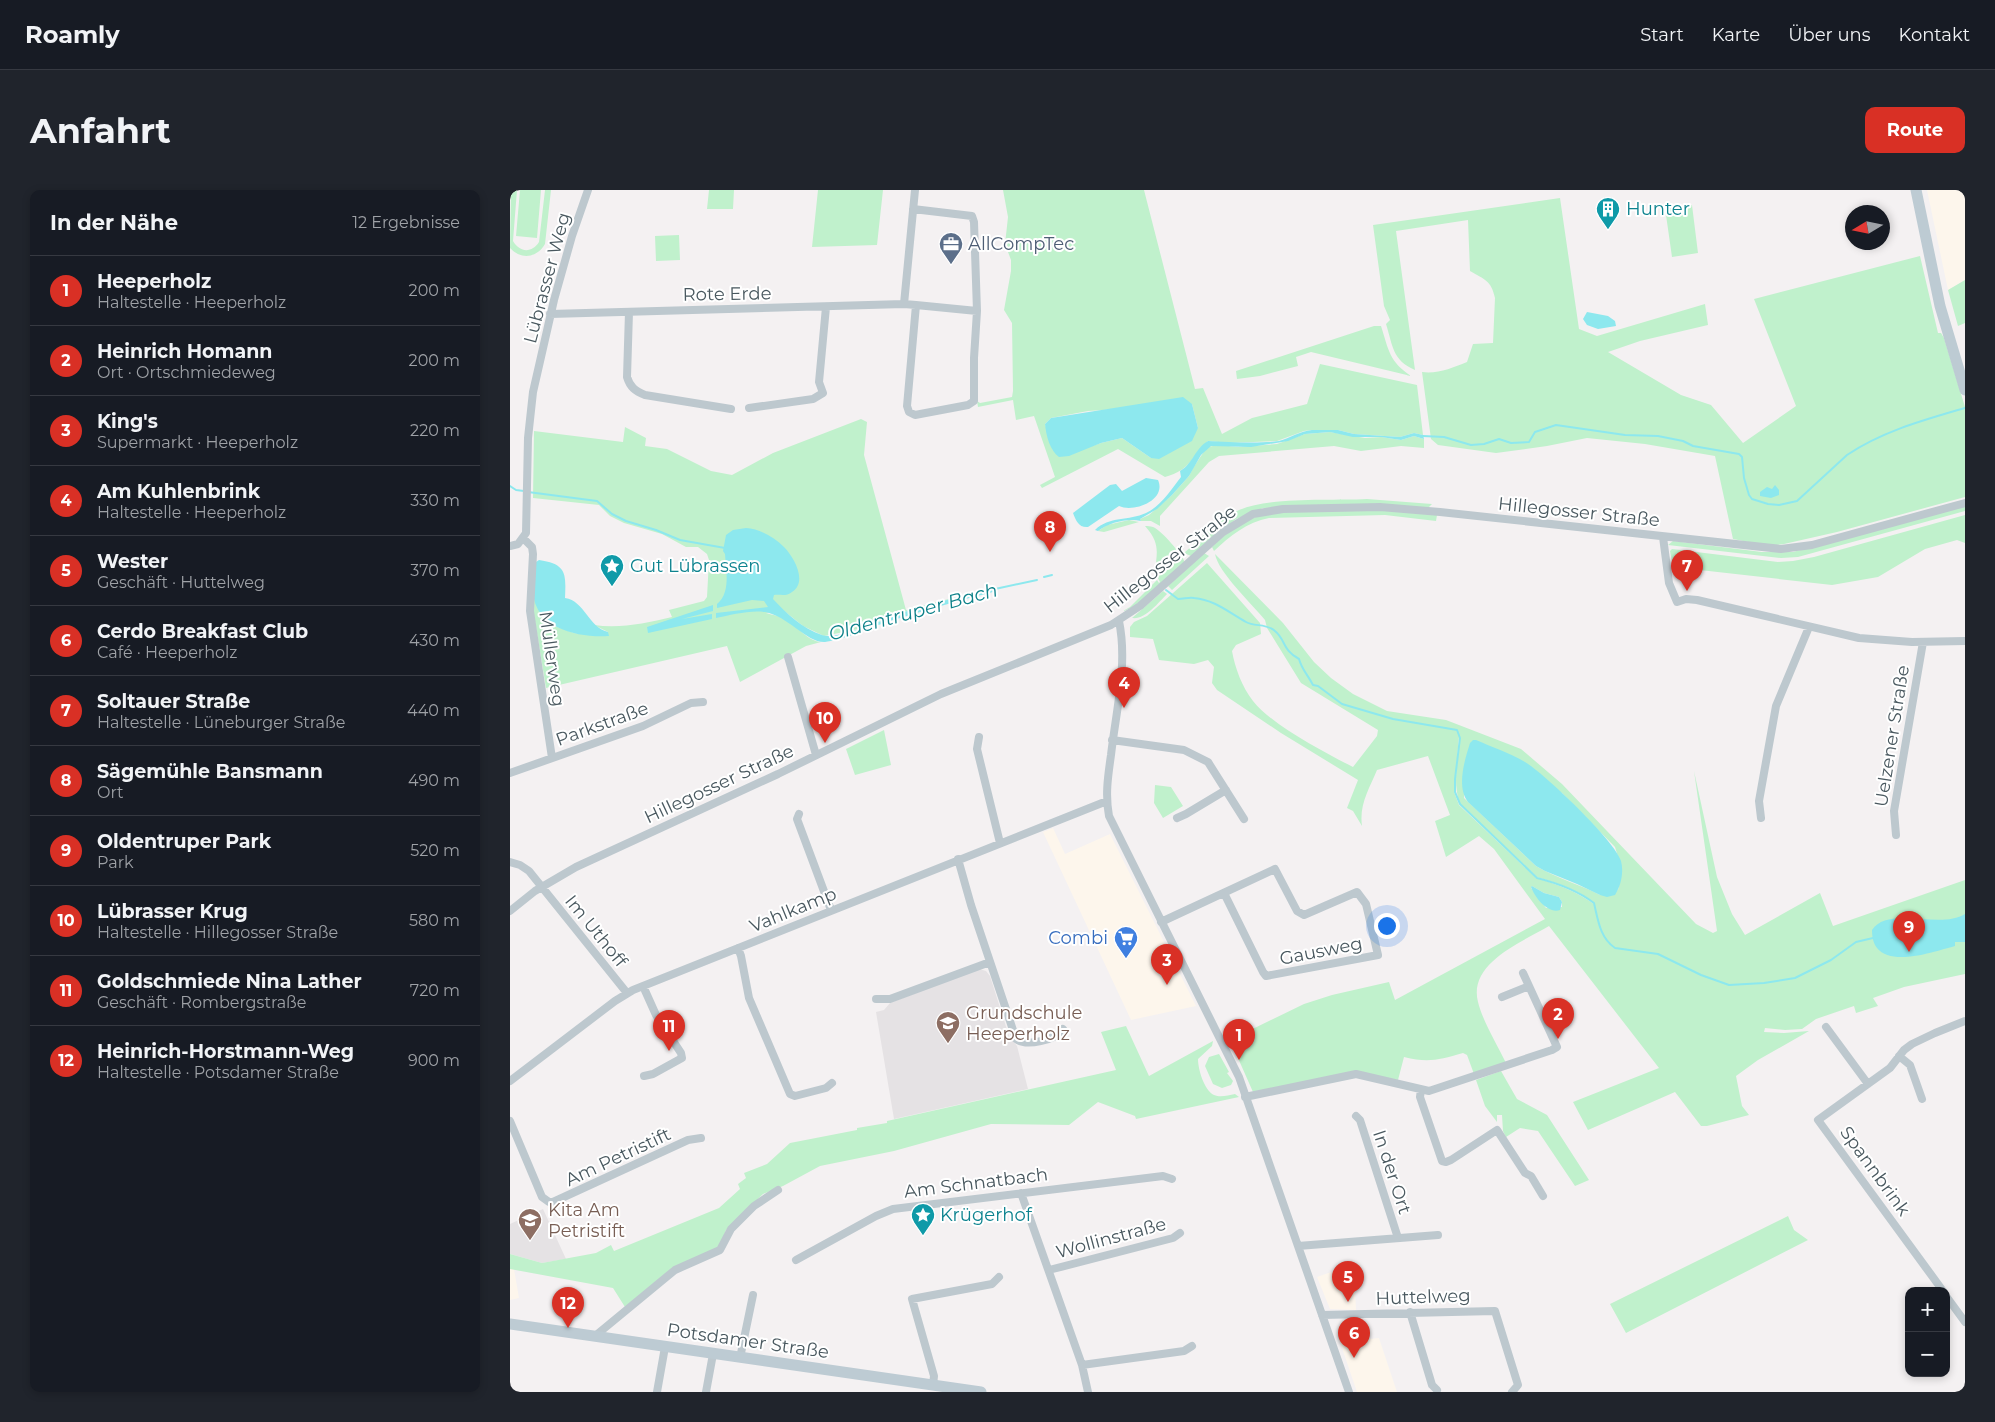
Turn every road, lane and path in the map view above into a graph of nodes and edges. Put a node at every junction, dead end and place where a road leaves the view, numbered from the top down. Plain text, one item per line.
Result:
1 (588, 190) edge
2 (915, 190) edge
3 (1916, 190) edge
4 (913, 209) junction
5 (904, 304) junction
6 (916, 305) junction
7 (826, 307) junction
8 (977, 311) junction
9 (629, 312) junction
10 (550, 314) junction
11 (1965, 390) edge
12 (731, 408) dead end
13 (749, 408) dead end
14 (1965, 503) edge
15 (1663, 537) junction
16 (523, 538) junction
17 (510, 546) edge
18 (1119, 621) junction
19 (1809, 627) junction
20 (1965, 641) edge
21 (1923, 642) junction
22 (788, 657) dead end
23 (703, 702) dead end
24 (979, 737) dead end
25 (1112, 740) junction
26 (816, 755) junction
27 (552, 758) junction
28 (510, 773) edge
29 (1226, 790) junction
30 (1107, 800) junction
31 (799, 814) dead end
32 (1177, 818) dead end
33 (1761, 818) dead end
34 (1244, 819) dead end
35 (1896, 835) dead end
36 (1000, 842) junction
37 (958, 859) junction
38 (510, 862) edge
39 (542, 887) junction
40 (1224, 893) junction
41 (831, 910) junction
42 (510, 911) edge
43 (1161, 922) junction
44 (738, 948) junction
45 (990, 962) junction
46 (1523, 973) dead end
47 (643, 986) junction
48 (1529, 986) junction
49 (627, 993) junction
50 (1502, 998) dead end
51 (876, 999) dead end
52 (1965, 1021) edge
53 (1826, 1026) dead end
54 (1064, 1029) dead end
55 (1899, 1056) junction
56 (644, 1076) dead end
57 (510, 1081) edge
58 (832, 1083) dead end
59 (1868, 1084) junction
60 (1421, 1089) junction
61 (1245, 1097) junction
62 (1922, 1099) dead end
63 (1356, 1116) dead end
64 (510, 1121) edge
65 (701, 1138) dead end
66 (1172, 1179) dead end
67 (778, 1190) dead end
68 (1021, 1193) junction
69 (1543, 1196) dead end
70 (1180, 1233) dead end
71 (1438, 1235) dead end
72 (1398, 1238) junction
73 (1298, 1246) junction
74 (796, 1260) dead end
75 (1048, 1270) junction
76 (999, 1277) dead end
77 (1940, 1287) edge
78 (753, 1295) dead end
79 (1950, 1301) edge
80 (1410, 1312) junction
81 (1322, 1315) junction
82 (1965, 1322) edge
83 (510, 1324) edge
84 (594, 1336) junction
85 (666, 1346) junction
86 (1192, 1346) dead end
87 (713, 1354) junction
88 (740, 1358) junction
89 (1082, 1365) junction
90 (933, 1385) junction
91 (1437, 1390) dead end
92 (657, 1392) edge
93 (706, 1392) edge
94 (981, 1392) edge
95 (1088, 1392) edge
96 (1349, 1392) edge
97 (1512, 1392) edge

1 - 10 street, Lübrasser Weg
2 - 4 street
3 - 11 street
4 - 5 street
4 - 8 street
5 - 6 street, Rote Erde
5 - 7 street, Rote Erde
6 - 8 street, Rote Erde
6 - 8 street
7 - 9 street, Rote Erde
7 - 13 street
9 - 10 street, Rote Erde
9 - 12 street
10 - 16 street, Lübrasser Weg
14 - 15 street, Hillegosser Straße
15 - 18 street, Hillegosser Straße
15 - 19 street
16 - 17 street
16 - 27 street, Müllerweg
18 - 25 street
18 - 26 street, Hillegosser Straße
19 - 21 street
19 - 33 street
20 - 21 street
21 - 35 street, Uelzener Straße
22 - 26 street
23 - 27 street, Parkstraße
24 - 36 street
25 - 29 street
25 - 30 street
26 - 39 street, Hillegosser Straße
27 - 28 street, Parkstraße
29 - 32 street
29 - 34 street
30 - 36 street, Vahlkamp
30 - 43 street
31 - 41 street
36 - 37 street, Vahlkamp
37 - 41 street, Vahlkamp
37 - 45 street
38 - 39 street, Im Uthoff
39 - 42 street, Hillegosser Straße
39 - 49 street, Im Uthoff
40 - 40 street, Gausweg
40 - 43 street
41 - 44 street, Vahlkamp
43 - 61 street
44 - 47 street, Vahlkamp
44 - 58 street
45 - 51 street
45 - 54 street
46 - 48 street
47 - 49 street, Vahlkamp
47 - 56 street
48 - 50 street
48 - 60 street
49 - 57 street, Vahlkamp
52 - 55 street, Spannbrink
53 - 59 street
55 - 59 street, Spannbrink
55 - 62 street
59 - 77 street, Spannbrink
60 - 61 street
60 - 69 street
61 - 73 street
63 - 72 street, In der Ort
64 - 65 street, Am Petristift
66 - 68 street, Am Schnatbach
67 - 84 street
68 - 74 street, Am Schnatbach
68 - 75 street
70 - 75 street, Wollinstraße
71 - 72 street
72 - 73 street
73 - 81 street
75 - 89 street
76 - 90 street
78 - 88 street
79 - 82 street
80 - 81 street, Huttelweg
80 - 91 street
80 - 97 street, Huttelweg
81 - 96 street
83 - 84 street, Potsdamer Straße
84 - 85 street, Potsdamer Straße
85 - 87 street, Potsdamer Straße
85 - 92 street
86 - 89 street
87 - 88 street, Potsdamer Straße
87 - 93 street
88 - 90 street, Potsdamer Straße
89 - 95 street
90 - 94 street, Potsdamer Straße

